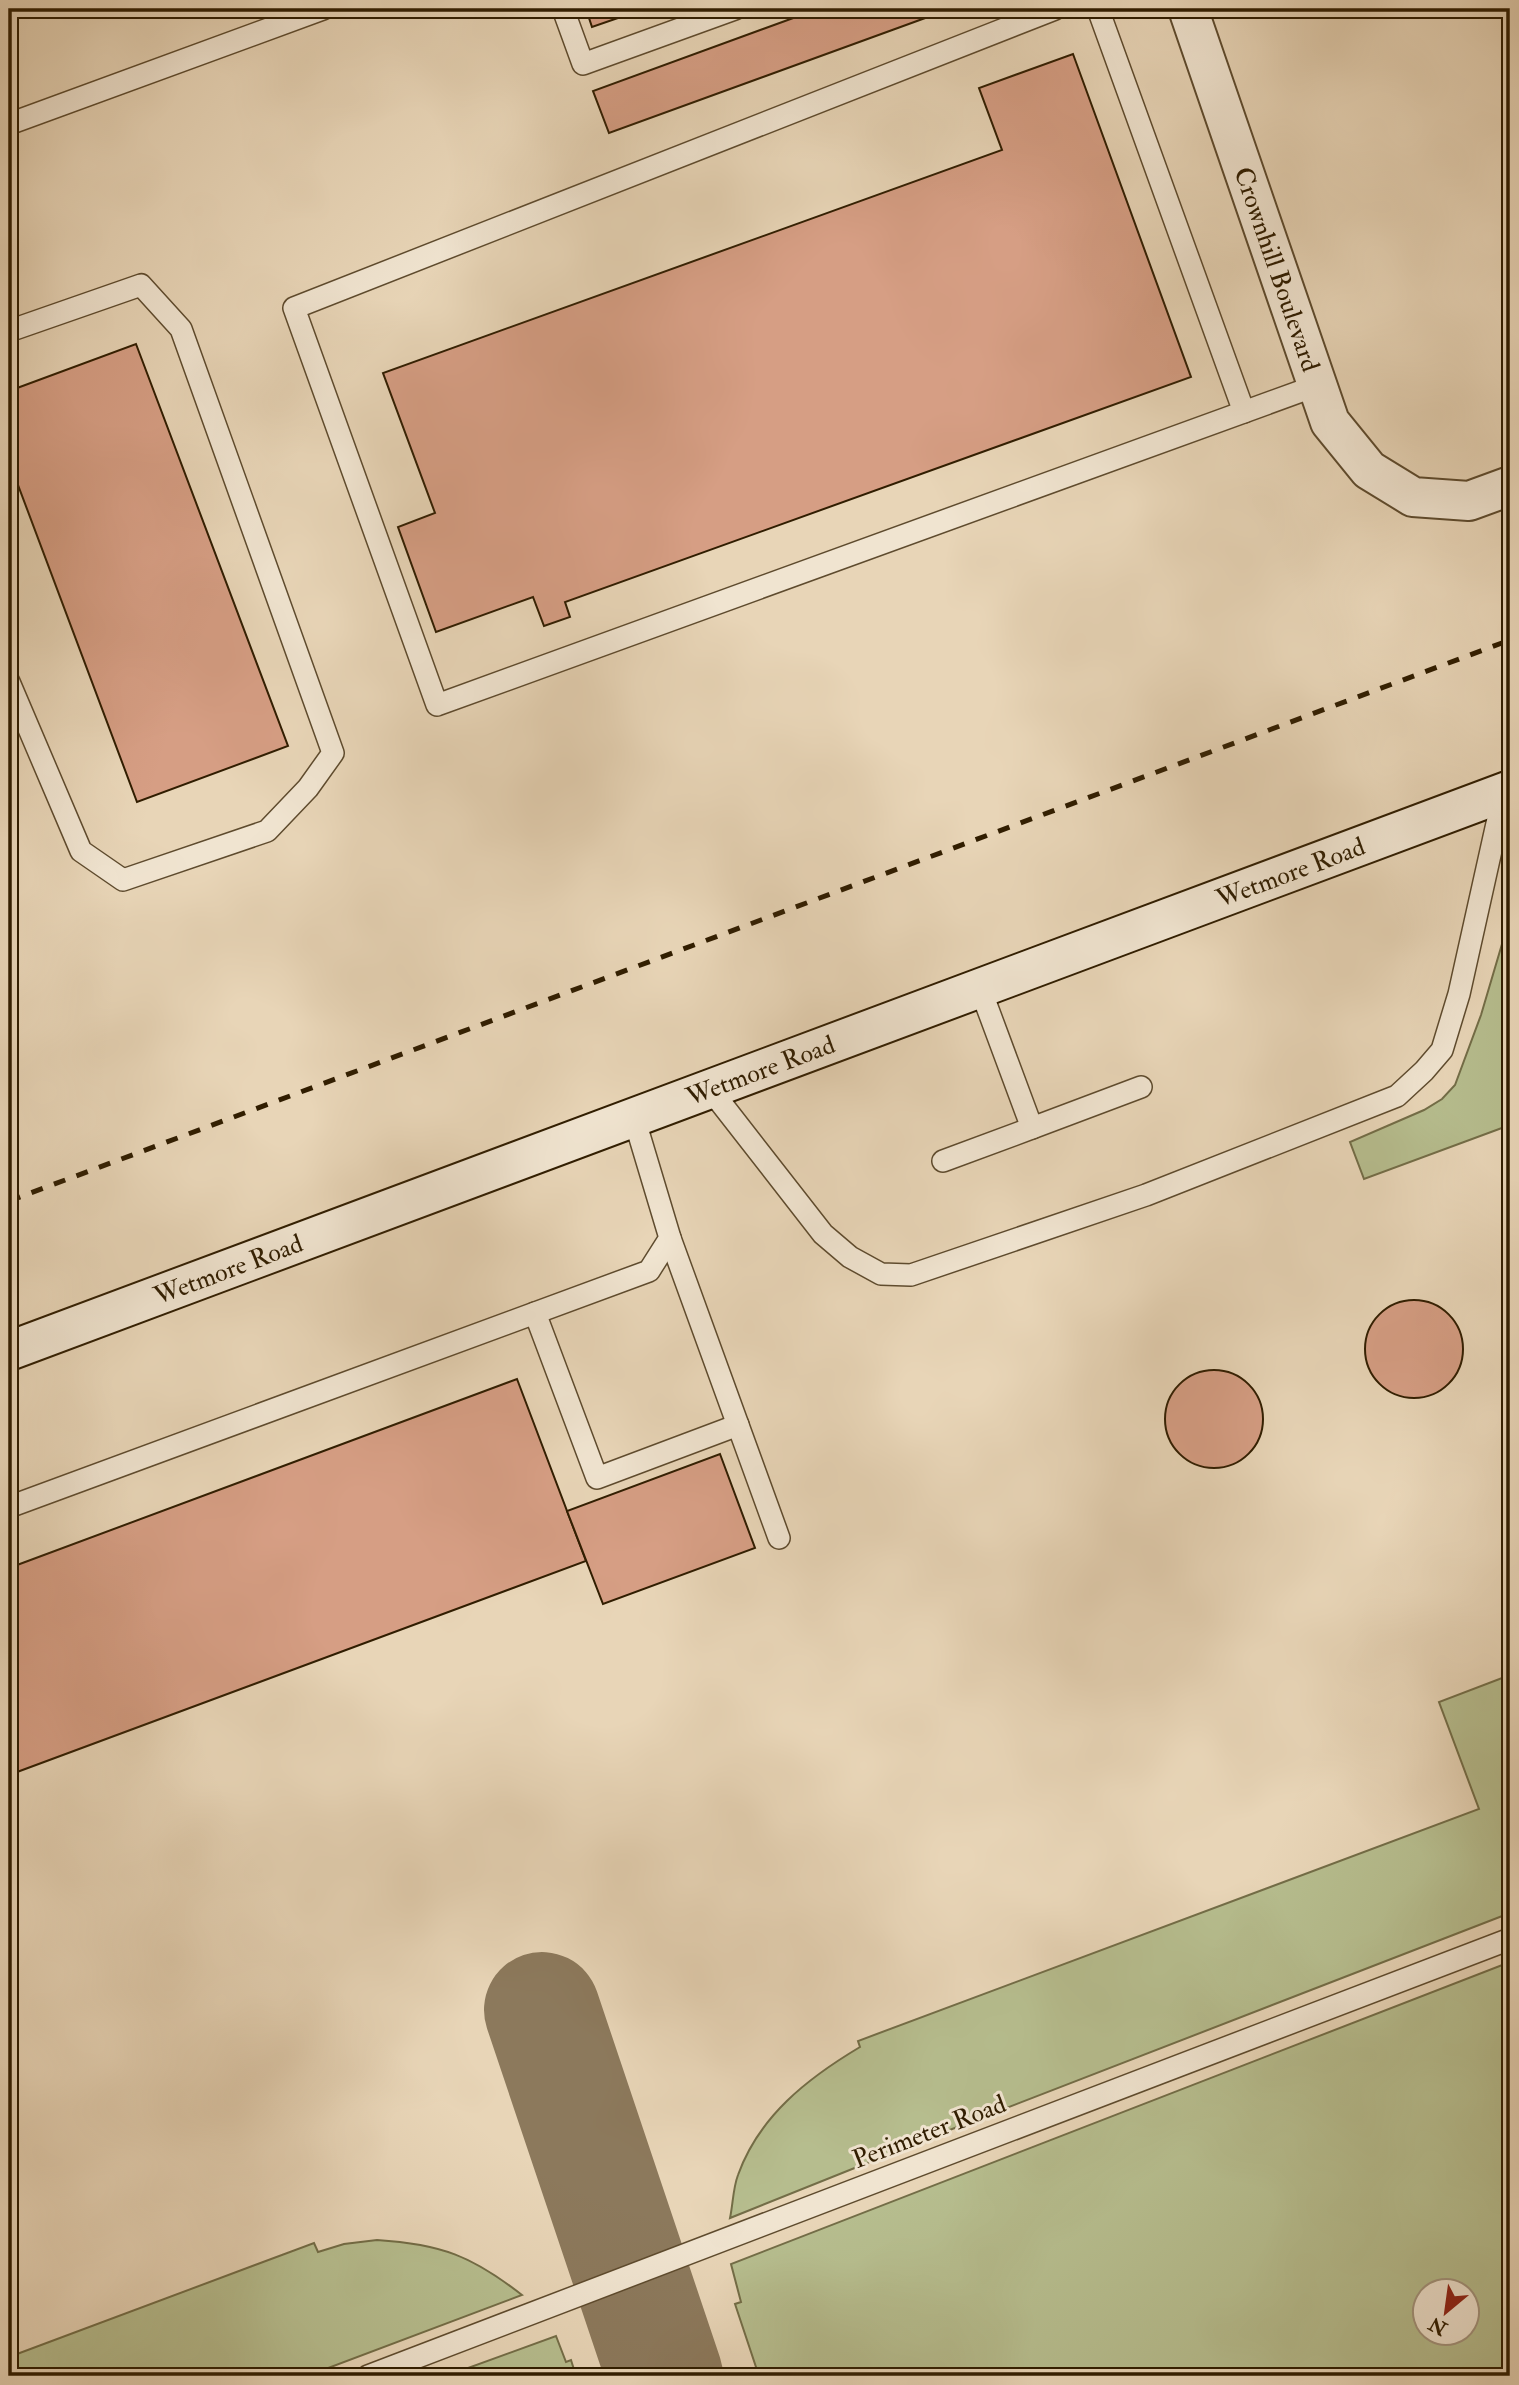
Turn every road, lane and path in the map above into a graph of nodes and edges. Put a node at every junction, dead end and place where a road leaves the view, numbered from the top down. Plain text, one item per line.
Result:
1 (323, 9) edge
2 (563, 9) edge
3 (735, 9) edge
4 (1055, 9) edge
5 (1098, 9) edge
6 (1188, 9) edge
7 (9, 124) edge
8 (9, 331) edge
9 (1318, 384) junction
10 (1244, 412) junction
11 (1510, 486) edge
12 (9, 682) edge
13 (1507, 791) edge
14 (979, 988) junction
15 (1142, 1087) dead end
16 (710, 1089) junction
17 (634, 1118) junction
18 (1032, 1128) junction
19 (943, 1161) dead end
20 (670, 1238) junction
21 (535, 1312) junction
22 (9, 1351) edge
23 (738, 1425) junction
24 (9, 1507) edge
25 (779, 1538) dead end
26 (1510, 1939) edge
27 (368, 2376) edge

1 - 7 lane
2 - 3 lane
4 - 10 lane
5 - 10 lane
6 - 9 main road, Crownhill Boulevard
8 - 12 lane
9 - 10 lane
9 - 11 main road, Crownhill Boulevard
13 - 14 main road, Wetmore Road
13 - 16 lane
14 - 16 main road, Wetmore Road
14 - 18 lane
15 - 18 lane
16 - 17 main road, Wetmore Road
17 - 20 lane
17 - 22 main road, Wetmore Road
18 - 19 lane
20 - 21 lane
20 - 23 lane
21 - 23 lane
21 - 24 lane
23 - 25 lane
26 - 27 lane, Perimeter Road

